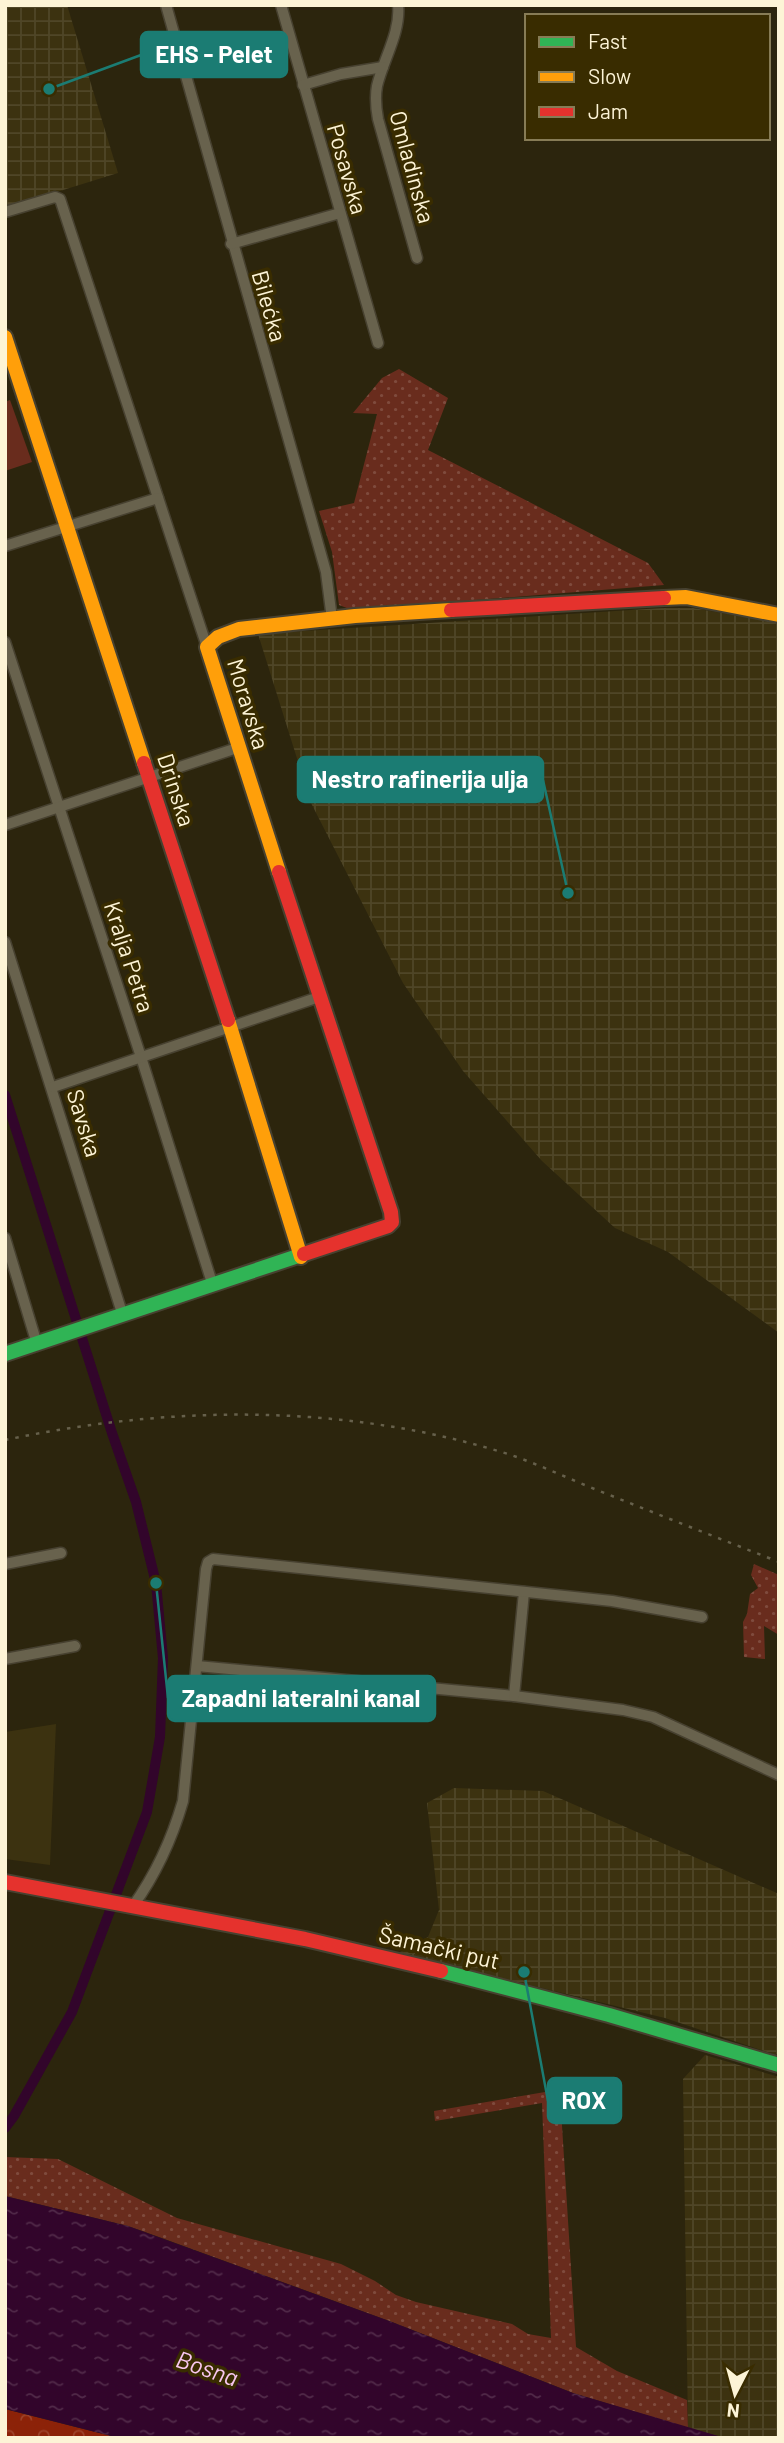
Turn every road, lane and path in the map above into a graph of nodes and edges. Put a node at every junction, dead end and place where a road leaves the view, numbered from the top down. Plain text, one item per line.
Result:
1 (166, 5) edge
2 (281, 5) edge
3 (398, 5) edge
4 (383, 68) junction
5 (303, 85) junction
6 (5, 212) edge
7 (340, 213) junction
8 (231, 244) junction
9 (417, 258) dead end
10 (5, 337) edge
11 (378, 343) dead end
12 (158, 498) junction
13 (68, 526) junction
14 (5, 546) edge
15 (779, 614) edge
16 (332, 619) junction
17 (5, 642) edge
18 (207, 648) junction
19 (237, 748) junction
20 (148, 778) junction
21 (59, 807) junction
22 (5, 825) edge
23 (5, 942) edge
24 (318, 997) junction
25 (230, 1027) junction
26 (141, 1057) junction
27 (52, 1087) junction
28 (5, 1238) edge
29 (302, 1257) junction
30 (213, 1286) junction
31 (123, 1316) junction
32 (37, 1344) junction
33 (5, 1354) edge
34 (61, 1553) dead end
35 (5, 1563) edge
36 (524, 1592) junction
37 (702, 1616) dead end
38 (75, 1646) dead end
39 (5, 1659) edge
40 (197, 1666) junction
41 (514, 1696) junction
42 (779, 1775) edge
43 (5, 1882) edge
44 (129, 1905) junction
45 (779, 2065) edge

1 - 8 street, Bilećka
2 - 5 street, Posavska
3 - 4 street, Omladinska
4 - 5 street
4 - 9 street, Omladinska
5 - 7 street, Posavska
6 - 12 street, Moravska
7 - 8 street
7 - 11 street, Posavska
8 - 16 street, Bilećka
10 - 13 street, Drinska
12 - 13 street
12 - 18 street, Moravska
13 - 14 street
13 - 20 street, Drinska
15 - 16 street
16 - 18 street
17 - 21 street, Kralja Petra
18 - 19 street, Moravska
19 - 20 street
19 - 24 street, Moravska
20 - 21 street
20 - 25 street, Drinska
21 - 22 street
21 - 26 street, Kralja Petra
23 - 27 street, Savska
24 - 25 street
24 - 29 street, Moravska
25 - 26 street
25 - 29 street, Drinska
26 - 27 street
26 - 30 street, Kralja Petra
27 - 31 street, Savska
28 - 32 street
29 - 30 street
30 - 31 street
31 - 32 street
32 - 33 street
34 - 35 street
36 - 37 street
36 - 40 street
36 - 41 street
38 - 39 street
40 - 41 street
40 - 44 street
41 - 42 street
43 - 44 street, Šamački put
44 - 45 street, Šamački put

